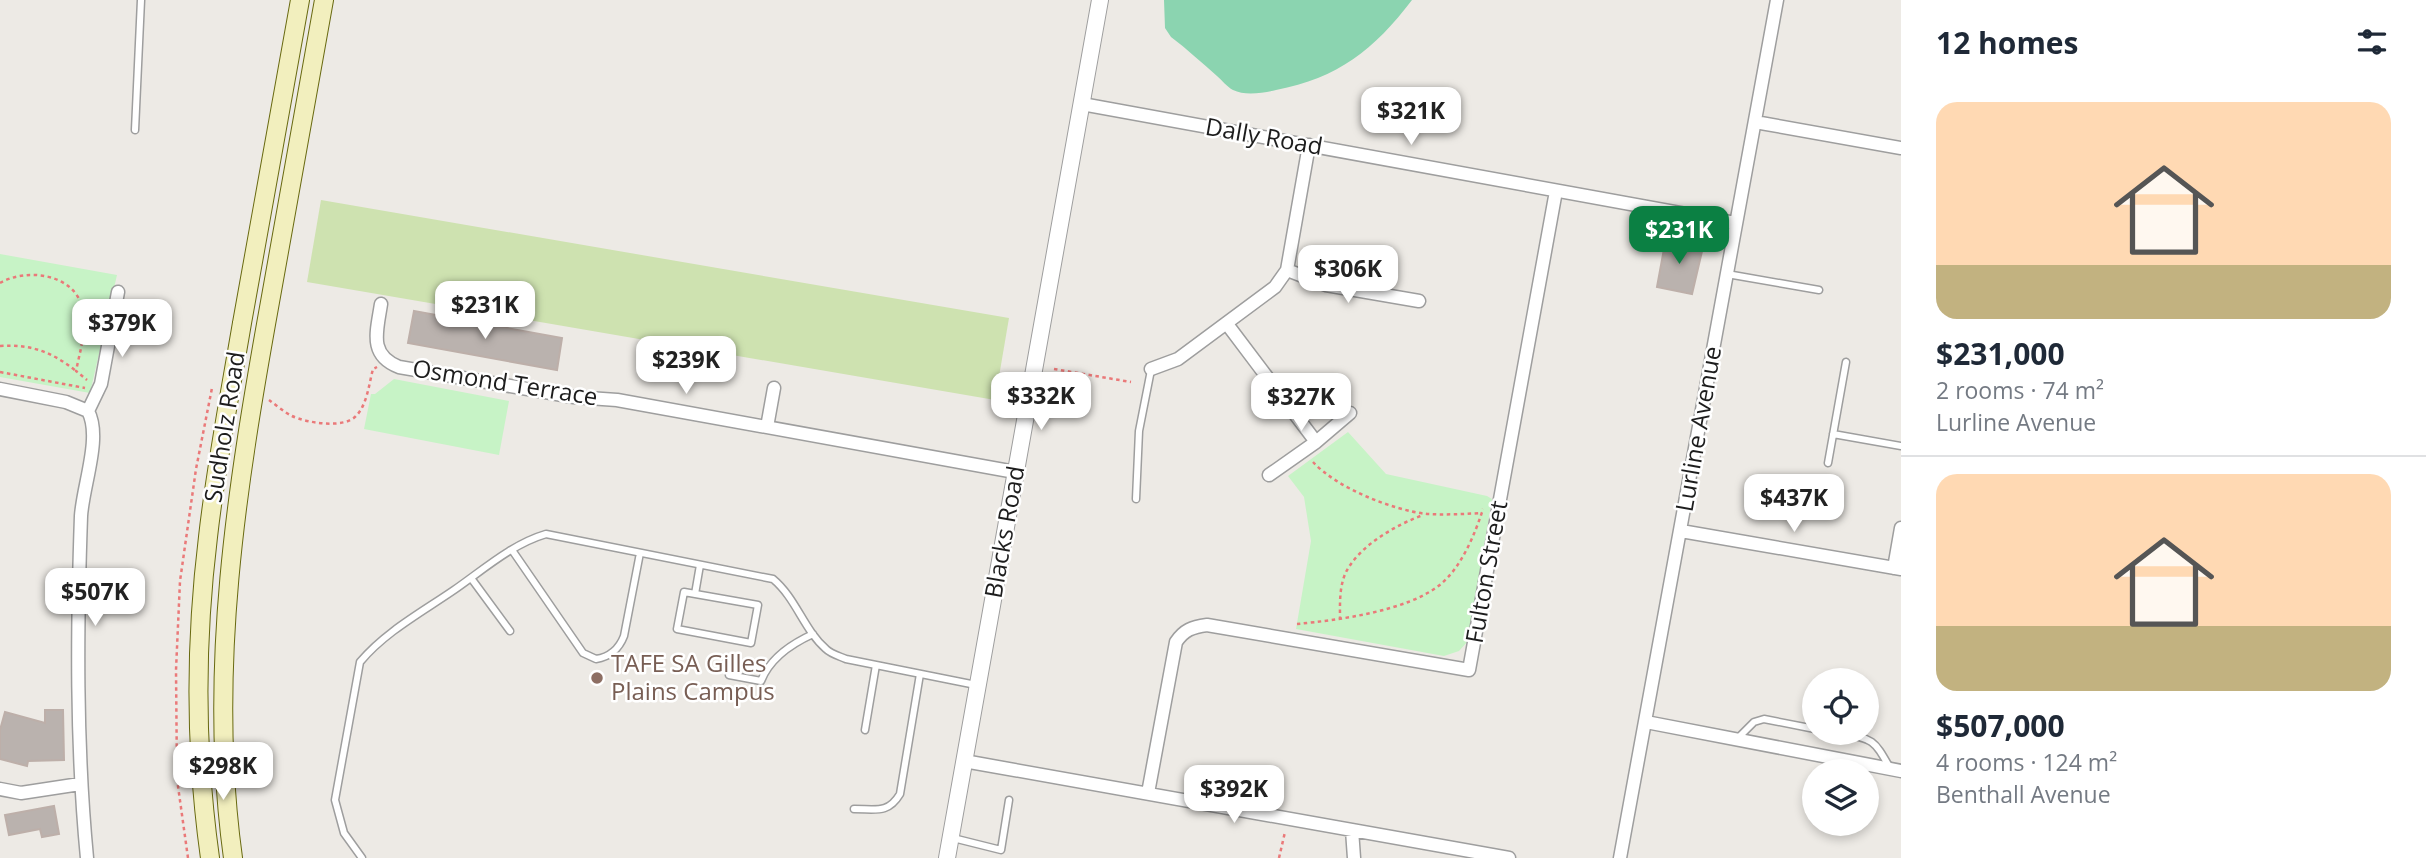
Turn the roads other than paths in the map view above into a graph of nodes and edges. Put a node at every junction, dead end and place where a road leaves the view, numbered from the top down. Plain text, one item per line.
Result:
1 (141, 0) edge
2 (299, 0) edge
3 (324, 0) edge
4 (1100, 0) edge
5 (1777, 0) edge
6 (1082, 104) junction
7 (1755, 121) junction
8 (135, 130) dead end
9 (1309, 145) junction
10 (1901, 148) edge
11 (1556, 191) junction
12 (1735, 223) junction
13 (1287, 270) junction
14 (1726, 274) junction
15 (1819, 290) dead end
16 (118, 292) dead end
17 (1419, 301) dead end
18 (381, 304) dead end
19 (1227, 324) junction
20 (1846, 362) dead end
21 (1151, 369) joint
22 (774, 388) dead end
23 (0, 389) edge
24 (88, 411) junction
25 (1350, 413) dead end
26 (767, 426) junction
27 (1833, 433) junction
28 (1316, 442) junction
29 (1901, 446) edge
30 (1828, 463) dead end
31 (1015, 472) junction
32 (1269, 475) dead end
33 (1136, 499) dead end
34 (1901, 528) edge
35 (1681, 531) junction
36 (512, 550) junction
37 (640, 553) junction
38 (701, 565) junction
39 (1897, 569) edge
40 (471, 578) junction
41 (695, 594) junction
42 (510, 631) dead end
43 (813, 634) junction
44 (876, 665) junction
45 (920, 674) junction
46 (729, 675) dead end
47 (978, 685) junction
48 (1646, 722) junction
49 (1802, 726) edge
50 (865, 730) dead end
51 (1736, 740) junction
52 (1876, 745) edge
53 (964, 761) junction
54 (1895, 770) edge
55 (80, 784) junction
56 (0, 789) edge
57 (1148, 793) junction
58 (1010, 800) dead end
59 (854, 808) dead end
60 (1352, 830) junction
61 (951, 838) junction
62 (87, 858) edge
63 (210, 858) edge
64 (233, 858) edge
65 (362, 858) edge
66 (947, 858) edge
67 (1354, 858) edge
68 (1509, 858) edge
69 (1620, 858) edge

1 - 8 lane
2 - 63 main road, Sudholz Road
3 - 64 main road, Sudholz Road
4 - 6 street, Blacks Road
5 - 7 street, Lurline Avenue
6 - 9 street, Dally Road
6 - 31 street, Blacks Road
7 - 10 street
7 - 12 street, Lurline Avenue
9 - 11 street, Dally Road
9 - 13 street
11 - 12 street, Dally Road
11 - 57 street, Fulton Street
12 - 14 street, Lurline Avenue
13 - 17 street
13 - 19 street
14 - 15 lane
14 - 35 street, Lurline Avenue
16 - 24 street
18 - 26 street, Osmond Terrace
19 - 21 street
19 - 28 street
20 - 27 lane
21 - 33 lane
22 - 26 street
23 - 24 street
24 - 55 street
25 - 28 street
26 - 31 street, Osmond Terrace
27 - 29 lane
27 - 30 lane
28 - 32 street
31 - 47 street, Blacks Road
34 - 39 street
35 - 39 street
35 - 48 street, Lurline Avenue
36 - 37 lane
36 - 37 lane
36 - 40 lane
37 - 38 lane
38 - 41 lane
38 - 43 lane
40 - 42 lane
40 - 65 lane
41 - 41 lane
43 - 44 lane
43 - 46 lane
44 - 45 lane
44 - 50 lane
45 - 47 lane
45 - 59 lane
47 - 53 street, Blacks Road
48 - 51 street
48 - 69 street, Lurline Avenue
49 - 51 lane
51 - 54 street
52 - 54 lane
53 - 57 street
53 - 61 street, Blacks Road
55 - 56 street
55 - 62 street
57 - 60 street
58 - 61 lane
60 - 67 street
60 - 68 street
61 - 66 street, Blacks Road

